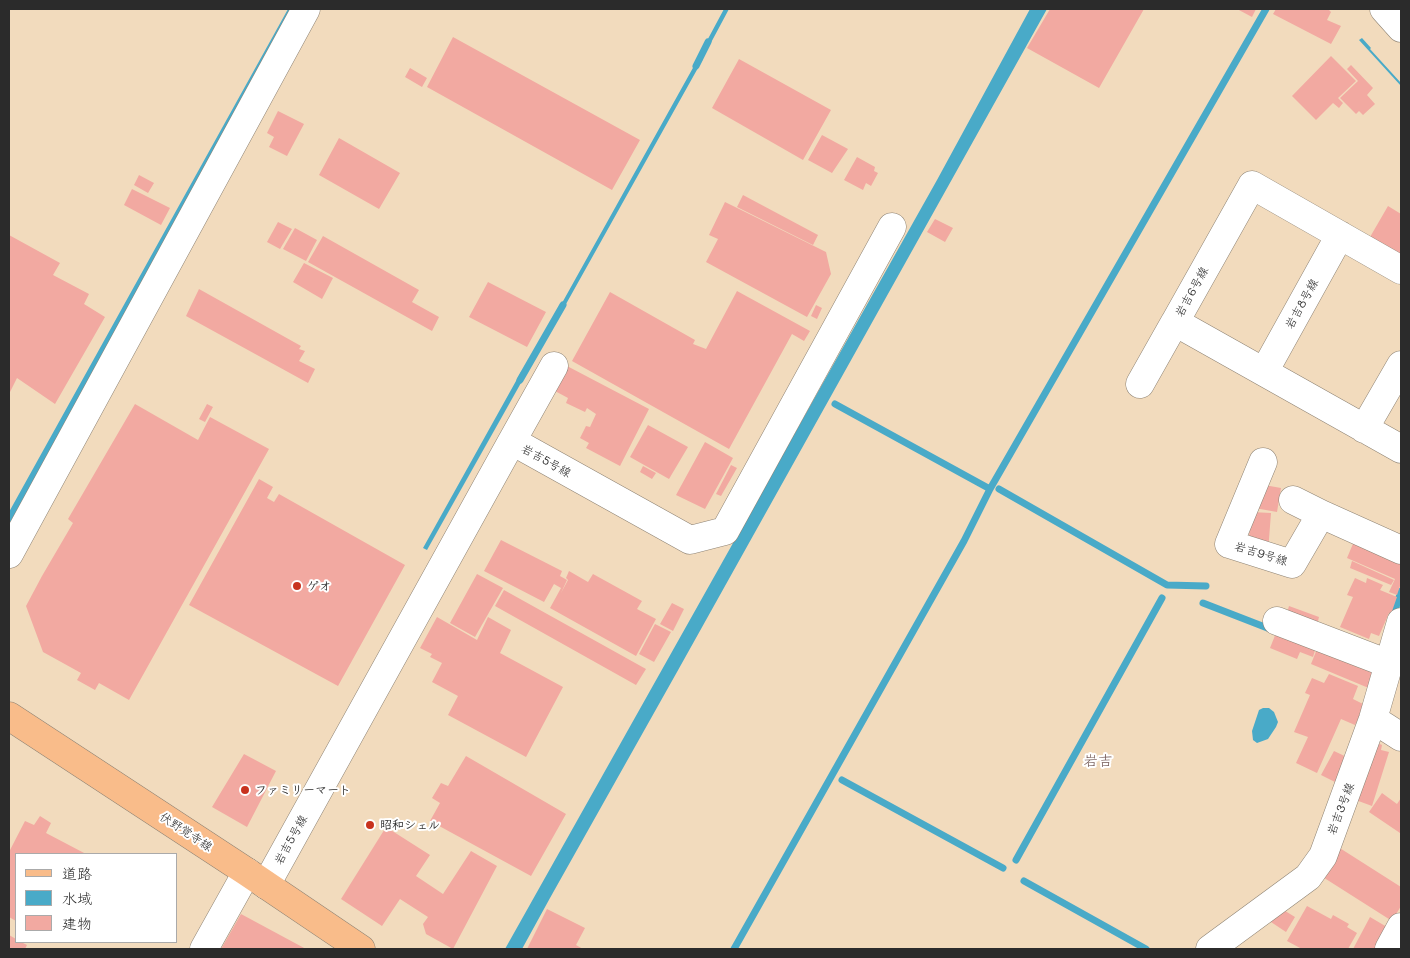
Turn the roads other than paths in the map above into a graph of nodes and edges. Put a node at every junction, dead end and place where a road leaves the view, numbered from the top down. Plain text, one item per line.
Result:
1 (306, 9) edge
2 (1384, 9) edge
3 (1401, 28) edge
4 (892, 227) dead end
5 (1340, 235) junction
6 (1401, 270) edge
7 (1176, 322) junction
8 (554, 366) dead end
9 (1401, 366) edge
10 (1264, 372) junction
11 (1140, 384) dead end
12 (1364, 428) junction
13 (512, 442) junction
14 (1401, 449) edge
15 (1263, 462) dead end
16 (1293, 500) dead end
17 (1321, 514) junction
18 (1401, 550) edge
19 (9, 554) edge
20 (1277, 622) dead end
21 (1401, 622) edge
22 (1389, 664) junction
23 (9, 716) edge
24 (1374, 719) junction
25 (1401, 737) edge
26 (257, 878) junction
27 (1401, 927) edge
28 (204, 949) edge
29 (361, 949) edge
30 (1210, 949) edge
31 (1389, 949) edge

1 - 19 street
2 - 3 street
4 - 13 street, 岩吉5号線
5 - 6 street, 岩吉6号線
5 - 7 street, 岩吉6号線
5 - 10 street, 岩吉8号線
7 - 10 street, 岩吉6号線
7 - 11 street
8 - 13 street
9 - 12 street
10 - 12 street, 岩吉6号線
12 - 14 street, 岩吉6号線
13 - 26 street, 岩吉5号線
15 - 17 street, 岩吉9号線
16 - 17 street
17 - 18 street
20 - 22 street
21 - 22 street, 岩吉3号線
22 - 24 street, 岩吉3号線
23 - 26 main road, 伏野覚寺線
24 - 25 street
24 - 30 street, 岩吉3号線
26 - 28 street, 岩吉5号線
26 - 29 main road, 伏野覚寺線
27 - 31 street

